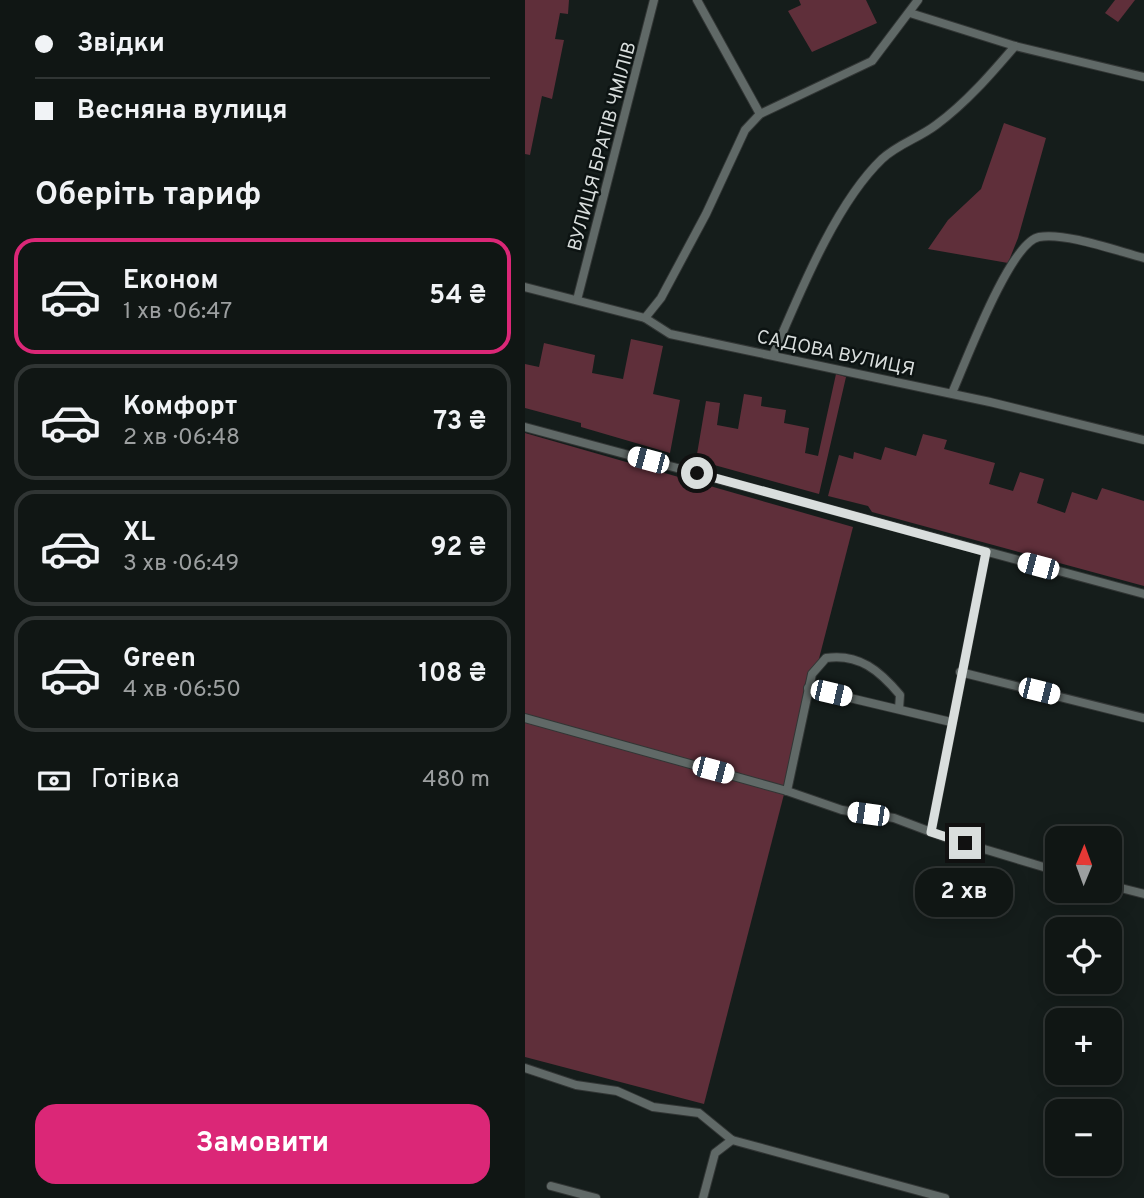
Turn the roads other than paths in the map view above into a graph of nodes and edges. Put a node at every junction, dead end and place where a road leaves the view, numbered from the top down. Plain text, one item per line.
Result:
1 (654, 0) edge
2 (697, 0) edge
3 (918, 0) edge
4 (911, 13) junction
5 (1015, 46) junction
6 (1144, 77) edge
7 (760, 114) junction
8 (1144, 258) edge
9 (525, 287) edge
10 (577, 300) junction
11 (645, 318) junction
12 (773, 355) junction
13 (952, 393) junction
14 (525, 427) edge
15 (1144, 440) edge
16 (986, 552) junction
17 (1144, 594) edge
18 (960, 672) junction
19 (809, 688) junction
20 (899, 709) junction
21 (525, 718) edge
22 (1144, 718) edge
23 (951, 722) junction
24 (787, 790) junction
25 (931, 832) junction
26 (1045, 867) edge
27 (1122, 888) edge
28 (1144, 894) edge
29 (525, 1068) edge
30 (732, 1140) junction
31 (551, 1186) dead end
32 (596, 1198) edge
33 (703, 1198) edge
34 (945, 1198) edge

1 - 10 street, ВУЛИЦЯ БРАТІВ ЧМІЛІВ
2 - 7 street
3 - 4 street
4 - 5 street
4 - 7 street
5 - 6 street
5 - 12 street
7 - 11 street
8 - 13 street
9 - 10 street, САДОВА ВУЛИЦЯ
10 - 11 street, САДОВА ВУЛИЦЯ
11 - 12 street, САДОВА ВУЛИЦЯ
12 - 13 street, САДОВА ВУЛИЦЯ
13 - 15 street, САДОВА ВУЛИЦЯ
14 - 16 street
16 - 17 street
16 - 18 street
18 - 22 street
18 - 23 street
19 - 20 street
19 - 20 street
19 - 24 street
20 - 23 street
21 - 24 street
23 - 25 street
24 - 25 street
25 - 26 street
27 - 28 street
29 - 30 street
30 - 33 street
30 - 34 street
31 - 32 street

